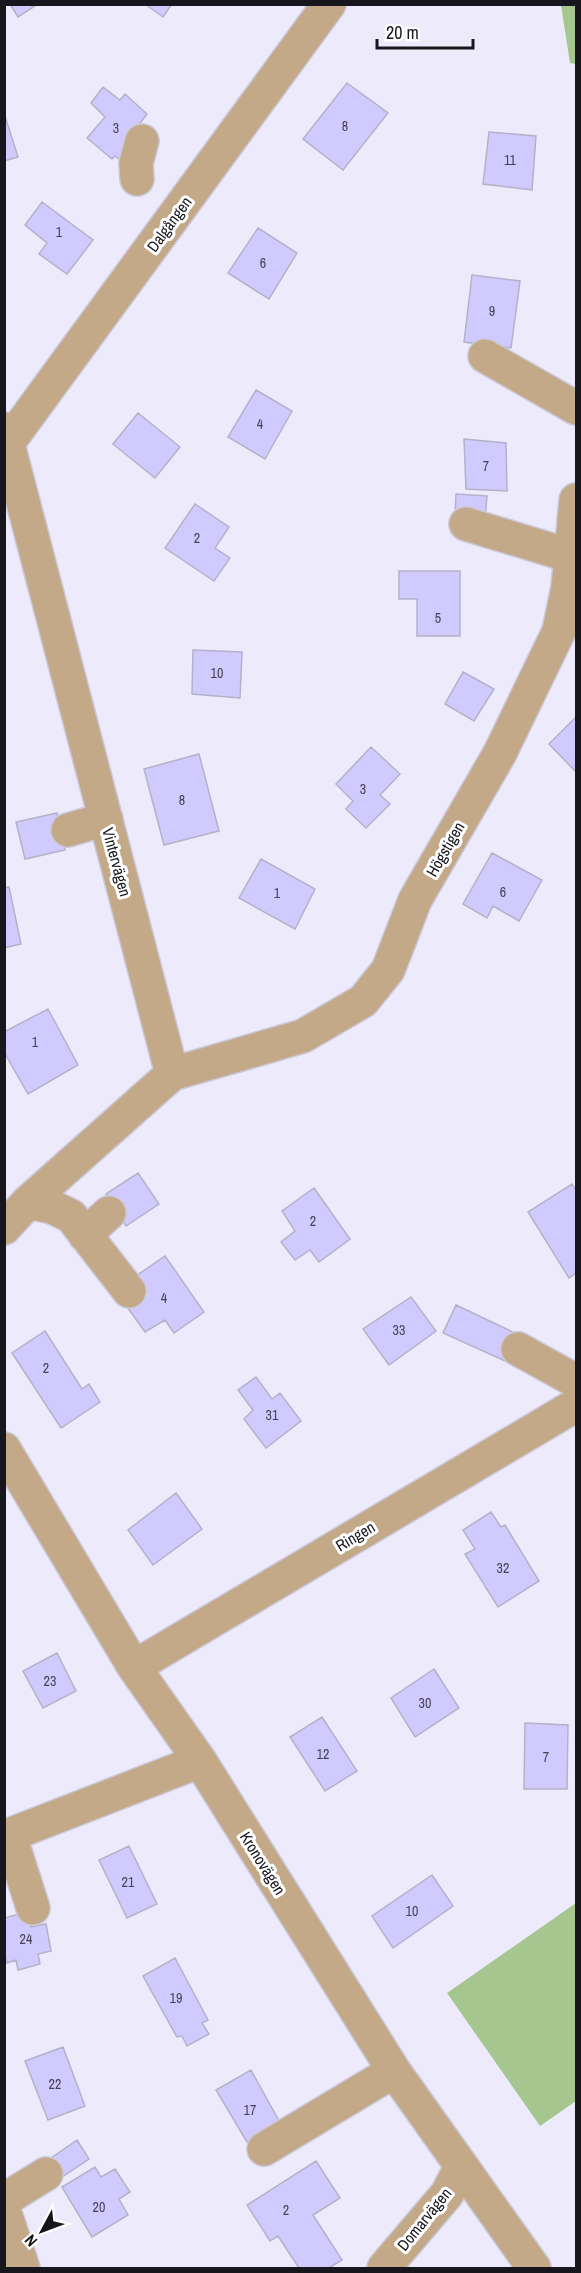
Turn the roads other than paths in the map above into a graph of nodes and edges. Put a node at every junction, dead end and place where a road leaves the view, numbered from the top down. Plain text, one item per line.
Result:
1 (329, 4) edge
2 (142, 141) dead end
3 (138, 179) dead end
4 (485, 356) dead end
5 (576, 408) edge
6 (7, 436) edge
7 (576, 500) edge
8 (466, 524) dead end
9 (571, 556) junction
10 (568, 637) edge
11 (106, 819) junction
12 (68, 830) dead end
13 (172, 1074) junction
14 (28, 1202) junction
15 (109, 1213) dead end
16 (4, 1228) edge
17 (85, 1234) junction
18 (129, 1291) dead end
19 (518, 1349) dead end
20 (576, 1381) edge
21 (576, 1405) edge
22 (4, 1449) edge
23 (16, 1497) edge
24 (134, 1667) junction
25 (200, 1761) junction
26 (7, 1836) edge
27 (33, 1908) dead end
28 (394, 2071) junction
29 (264, 2149) dead end
30 (461, 2167) junction
31 (46, 2174) dead end
32 (4, 2200) edge
33 (4, 2210) edge
34 (23, 2268) edge
35 (384, 2268) edge
36 (534, 2268) edge

1 - 6 street, Dalgången
2 - 3 street
4 - 5 street
6 - 11 street, Vintervägen
7 - 9 street, Högstigen
8 - 9 street
9 - 10 street, Högstigen
10 - 13 street, Högstigen
11 - 12 street
11 - 13 street, Vintervägen
13 - 14 street
14 - 16 street
14 - 17 street
15 - 17 street
17 - 18 street
19 - 20 street
21 - 24 street, Ringen
22 - 23 street, Kronovägen
23 - 24 street, Kronovägen
24 - 25 street, Kronovägen
25 - 26 street
25 - 28 street, Kronovägen
26 - 27 street
28 - 29 street
28 - 30 street, Kronovägen
30 - 35 street, Domarvägen
30 - 36 street, Kronovägen
31 - 32 street
33 - 34 street

